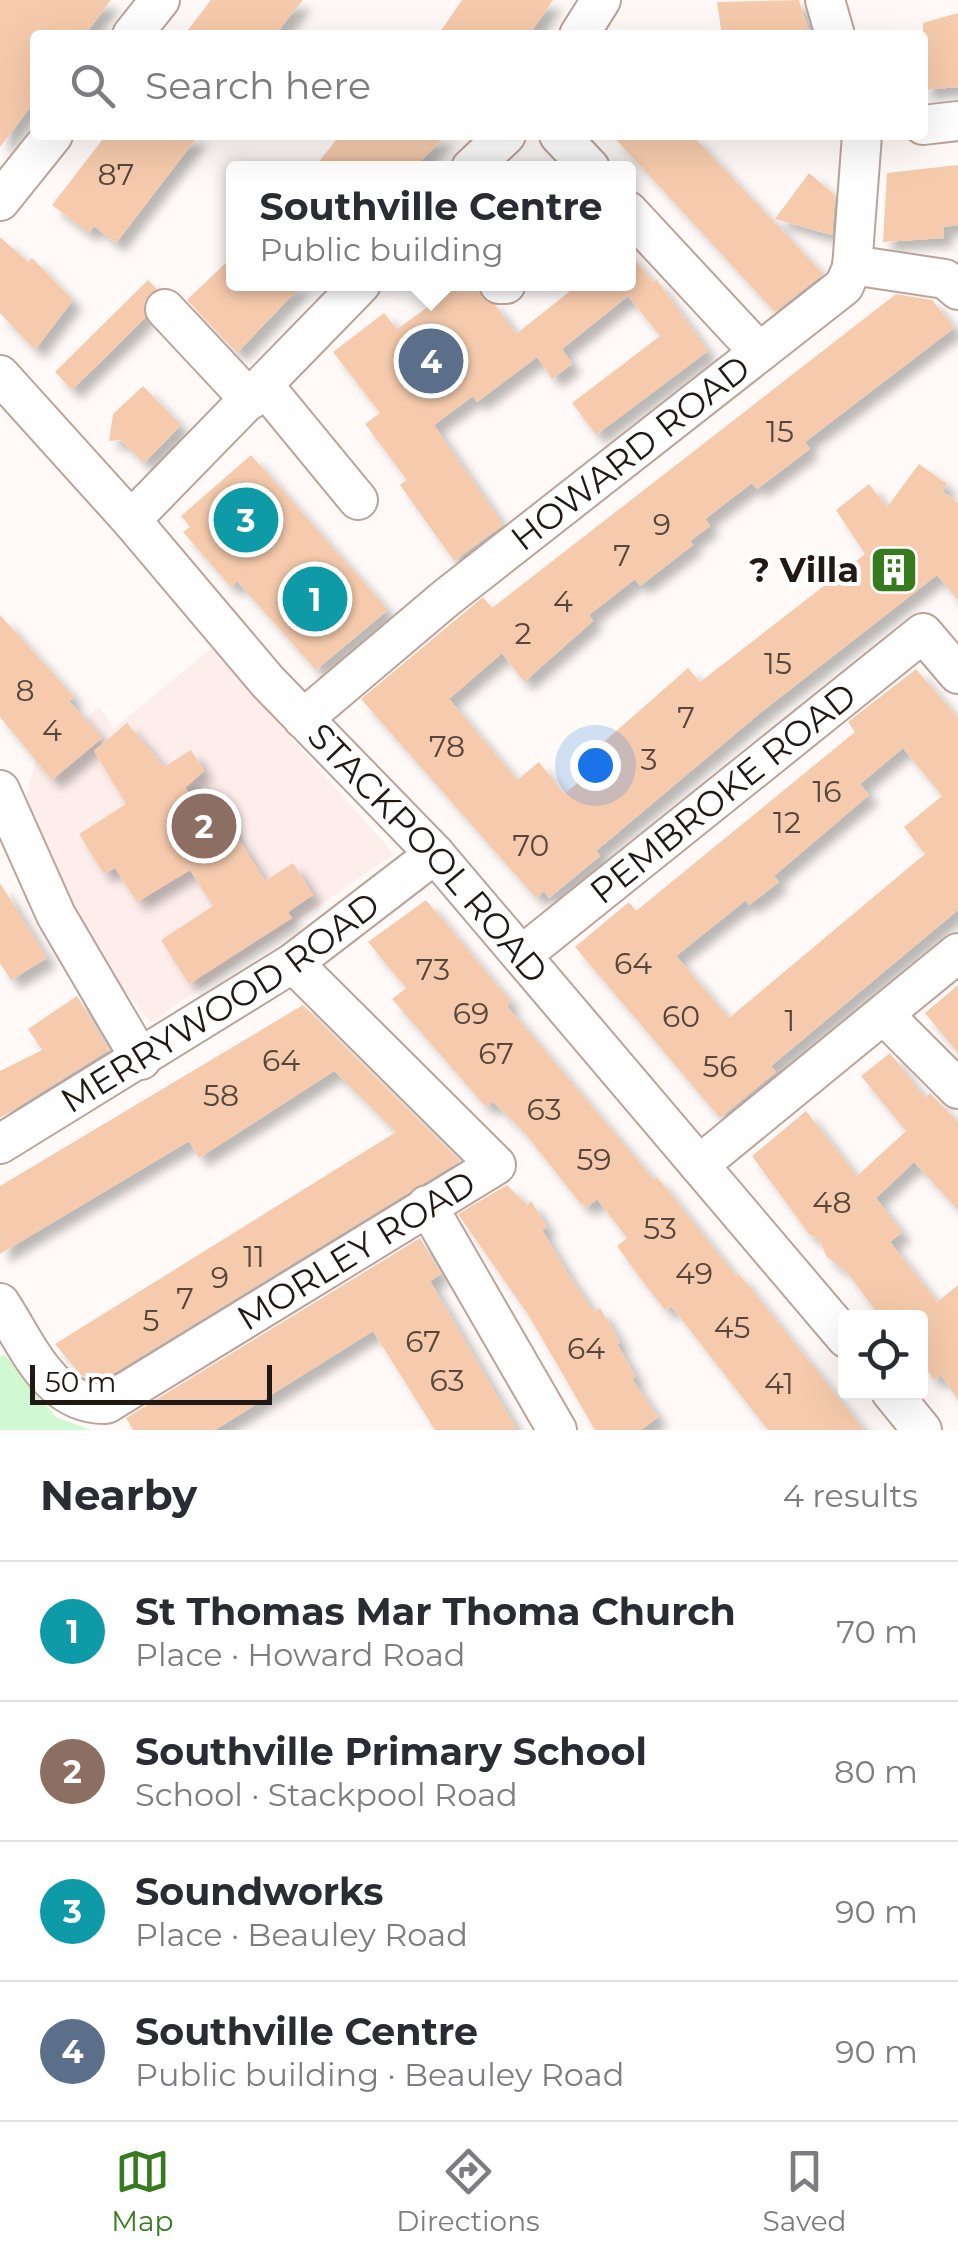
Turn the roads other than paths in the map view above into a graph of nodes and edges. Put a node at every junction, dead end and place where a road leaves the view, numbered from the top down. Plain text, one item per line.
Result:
1 (160, 0) edge
2 (601, 0) edge
3 (826, 0) edge
4 (136, 30) edge
5 (582, 30) edge
6 (834, 30) edge
7 (958, 122) edge
8 (928, 125) edge
9 (49, 140) edge
10 (501, 140) edge
11 (564, 140) edge
12 (862, 140) edge
13 (479, 161) edge
14 (583, 161) edge
15 (0, 201) edge
16 (636, 219) edge
17 (852, 265) junction
18 (958, 290) edge
19 (354, 291) edge
20 (165, 309) dead end
21 (759, 352) junction
22 (0, 376) edge
23 (258, 393) junction
24 (358, 500) dead end
25 (131, 520) junction
26 (958, 674) edge
27 (304, 719) junction
28 (0, 790) edge
29 (435, 854) junction
30 (958, 953) edge
31 (522, 955) junction
32 (294, 963) junction
33 (884, 1015) junction
34 (140, 1060) junction
35 (958, 1089) edge
36 (0, 1144) edge
37 (699, 1165) junction
38 (427, 1205) junction
39 (0, 1302) edge
40 (838, 1329) edge
41 (898, 1400) edge
42 (557, 1430) edge
43 (922, 1430) edge

1 - 4 street
2 - 5 street
3 - 6 street
7 - 8 street
9 - 15 street
10 - 13 street
11 - 14 street
12 - 17 street
16 - 21 street
17 - 18 street
17 - 21 street, HOWARD ROAD
19 - 23 street
20 - 23 street
21 - 27 street, HOWARD ROAD
22 - 25 street, STACKPOOL ROAD
23 - 24 street
23 - 25 street
25 - 27 street, STACKPOOL ROAD
26 - 31 street, PEMBROKE ROAD
27 - 29 street, STACKPOOL ROAD
28 - 34 street
29 - 31 street, STACKPOOL ROAD
29 - 32 street, MERRYWOOD ROAD
30 - 33 street
31 - 37 street, STACKPOOL ROAD
32 - 34 street, MERRYWOOD ROAD
32 - 38 street, MORLEY ROAD
33 - 35 street
33 - 37 street
34 - 36 street, MERRYWOOD ROAD
37 - 40 street, STACKPOOL ROAD
38 - 39 street, MORLEY ROAD
38 - 42 street
41 - 43 street

